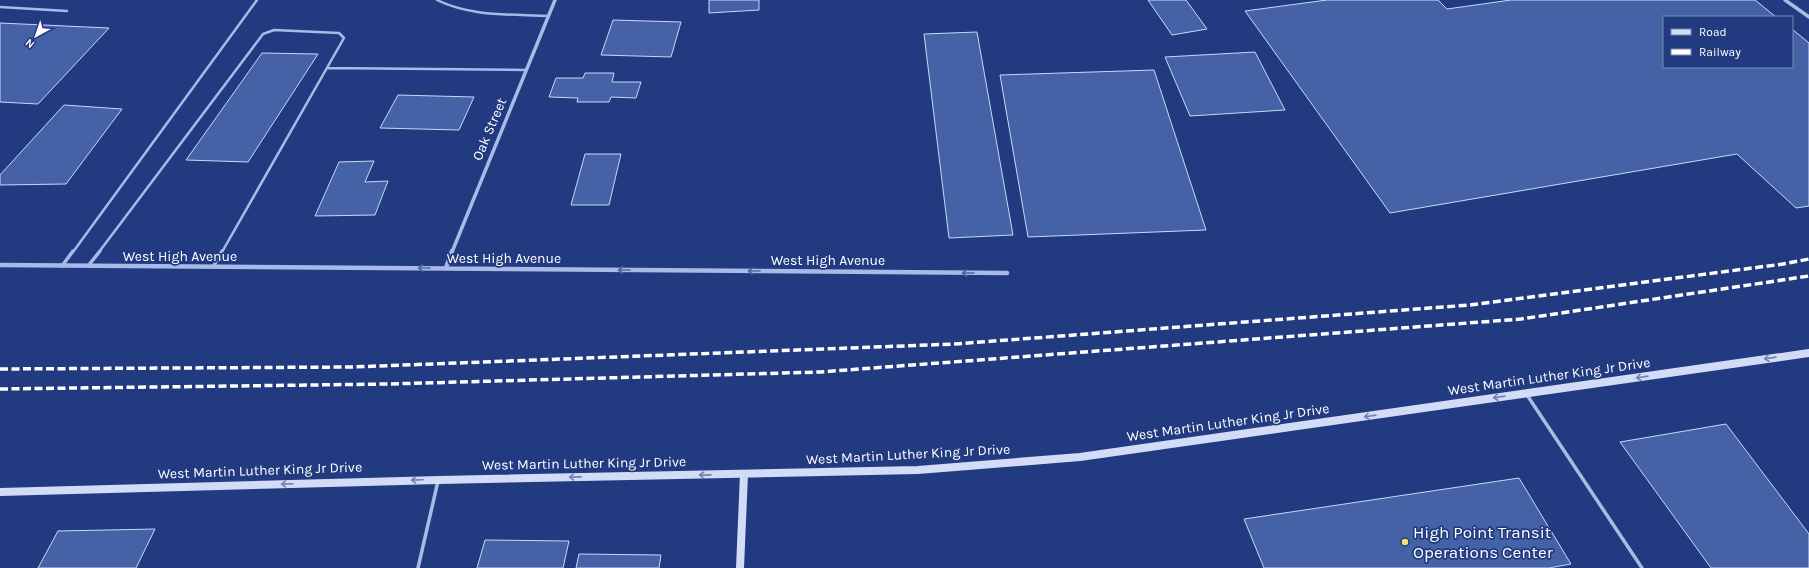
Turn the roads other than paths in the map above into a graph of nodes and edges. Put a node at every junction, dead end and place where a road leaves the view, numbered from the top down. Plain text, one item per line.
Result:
1 (257, 0) edge
2 (437, 0) edge
3 (556, 0) edge
4 (1785, 0) edge
5 (0, 7) edge
6 (67, 11) dead end
7 (549, 16) junction
8 (1809, 17) edge
9 (327, 68) junction
10 (526, 70) junction
11 (0, 265) edge
12 (62, 266) junction
13 (88, 266) junction
14 (213, 267) junction
15 (446, 268) junction
16 (1007, 273) dead end
17 (1809, 353) edge
18 (1526, 393) junction
19 (744, 474) junction
20 (438, 480) junction
21 (0, 492) edge
22 (418, 568) edge
23 (740, 568) edge
24 (1642, 568) edge

1 - 12 lane
2 - 7 lane
3 - 7 street, Oak Street
4 - 8 street
5 - 6 lane
7 - 10 street, Oak Street
9 - 10 lane
9 - 13 lane
9 - 14 lane
10 - 15 street, Oak Street
11 - 12 street, West High Avenue
12 - 13 street, West High Avenue
13 - 14 street, West High Avenue
15 -> 14 street, West High Avenue
16 -> 15 street, West High Avenue
17 -> 18 main road, West Martin Luther King Jr Drive
18 -> 19 main road, West Martin Luther King Jr Drive
18 - 24 lane
19 -> 20 main road, West Martin Luther King Jr Drive
19 - 23 main road
20 -> 21 main road, West Martin Luther King Jr Drive
20 - 22 lane

